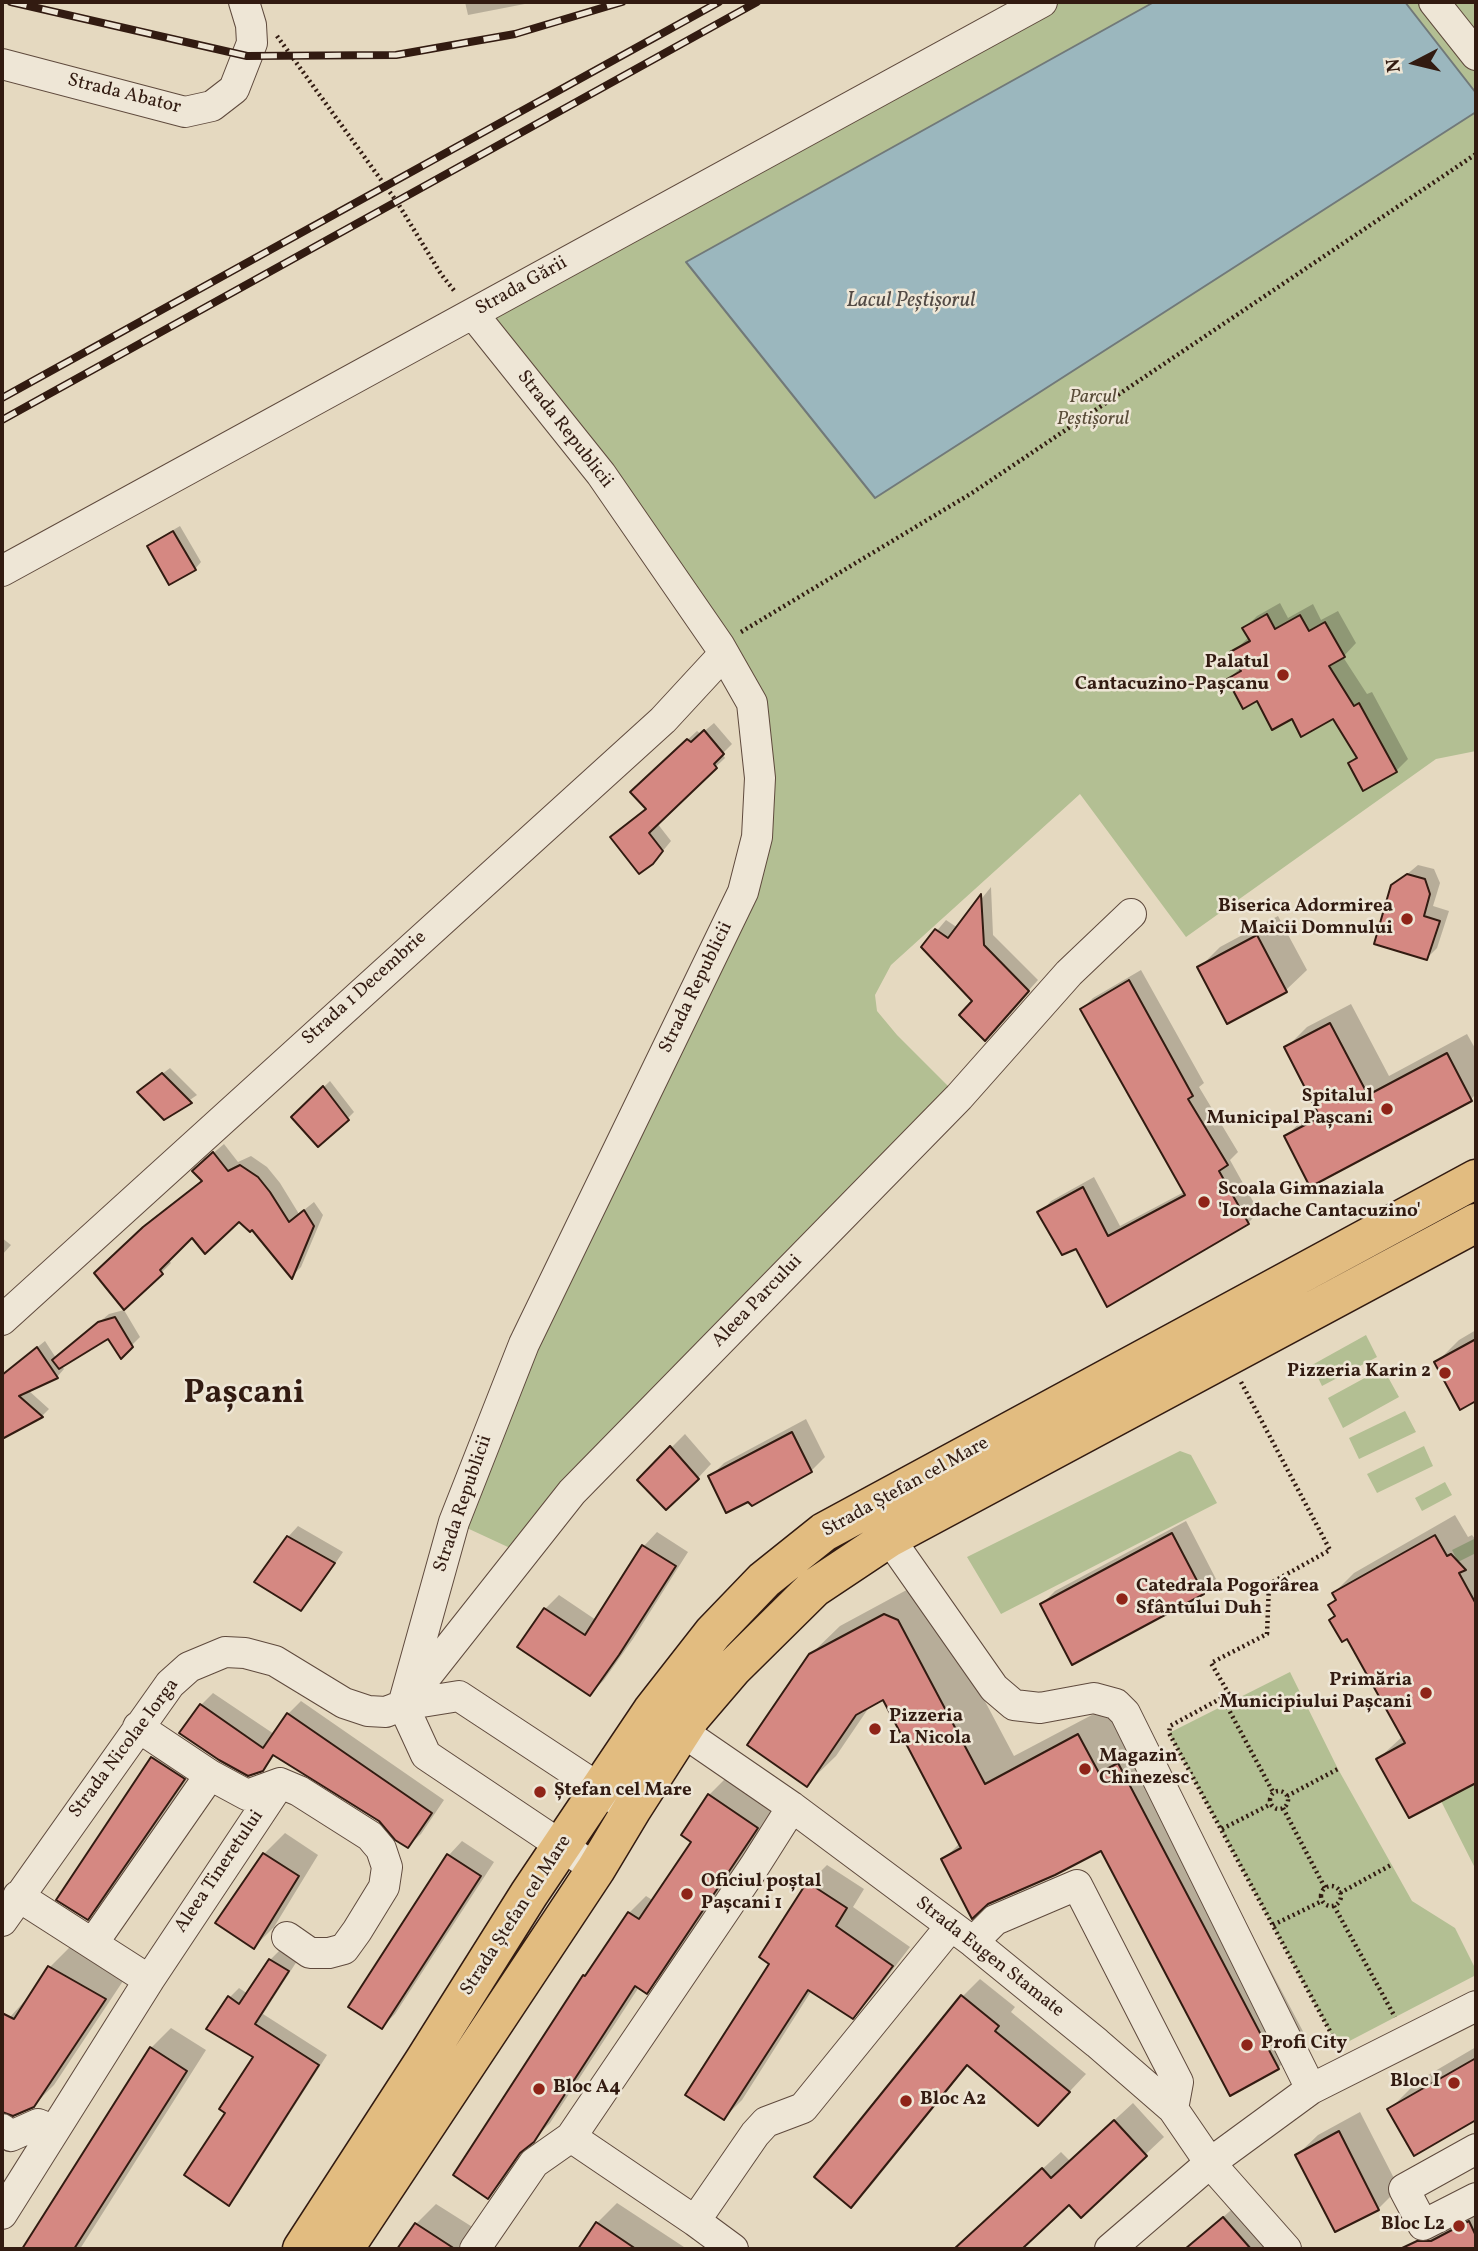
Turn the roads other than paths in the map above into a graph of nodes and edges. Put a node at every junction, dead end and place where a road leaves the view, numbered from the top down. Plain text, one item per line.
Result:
1 (244, 2) edge
2 (1042, 2) edge
3 (1434, 2) edge
4 (1476, 55) edge
5 (2, 64) edge
6 (473, 314) junction
7 (2, 571) edge
8 (722, 650) junction
9 (1131, 914) dead end
10 (1476, 1179) edge
11 (1476, 1223) edge
12 (2, 1320) edge
13 (1067, 1400) junction
14 (1086, 1433) junction
15 (890, 1538) junction
16 (403, 1705) junction
17 (652, 1711) junction
18 (138, 1727) junction
19 (682, 1732) junction
20 (210, 1775) junction
21 (280, 1783) junction
22 (616, 1799) junction
23 (792, 1807) junction
24 (562, 1847) junction
25 (596, 1869) junction
26 (18, 1896) junction
27 (2, 1921) edge
28 (961, 1934) junction
29 (287, 1937) dead end
30 (93, 1943) junction
31 (149, 1980) junction
32 (1476, 2006) edge
33 (1311, 2089) junction
34 (1173, 2109) junction
35 (2, 2129) edge
36 (53, 2130) junction
37 (572, 2137) junction
38 (1476, 2149) edge
39 (1210, 2163) junction
40 (1476, 2198) edge
41 (2, 2214) edge
42 (695, 2221) junction
43 (302, 2249) edge
44 (344, 2249) edge
45 (475, 2249) edge
46 (733, 2249) edge
47 (1110, 2249) edge
48 (1286, 2249) edge

1 - 5 street, Strada Abator
2 - 6 street, Strada Gării
3 - 4 street
6 - 7 street, Strada Gării
6 - 8 street, Strada Republicii
8 - 12 street, Strada 1 Decembrie
8 - 16 street, Strada Republicii
9 - 16 street, Aleea Parcului
10 - 13 main road, Strada Ștefan cel Mare
11 - 14 main road, Strada Ștefan cel Mare
13 - 14 main road
13 - 17 main road, Strada Ștefan cel Mare
14 - 15 main road, Strada Ștefan cel Mare
15 - 19 main road, Strada Ștefan cel Mare
15 - 33 street
16 - 18 street, Strada Nicolae Iorga
16 - 22 street, Strada Nicolae Iorga
16 - 24 street
17 - 19 street, Strada Eugen Stamate
17 - 22 main road, Strada Ștefan cel Mare
18 - 20 street
18 - 26 street, Strada Nicolae Iorga
19 - 22 main road, Strada Ștefan cel Mare
19 - 23 street, Strada Eugen Stamate
20 - 21 street
20 - 30 street
21 - 29 street
21 - 31 street, Aleea Tineretului
22 - 24 main road, Strada Ștefan cel Mare
22 - 25 main road, Strada Ștefan cel Mare
23 - 28 street, Strada Eugen Stamate
23 - 37 street
24 - 25 street
24 - 43 main road, Strada Ștefan cel Mare
25 - 44 main road, Strada Ștefan cel Mare
26 - 27 street, Strada Nicolae Iorga
26 - 30 street
28 - 34 street, Strada Eugen Stamate
28 - 34 street
28 - 42 street
30 - 31 street
31 - 36 street, Aleea Tineretului
32 - 33 street
33 - 39 street
34 - 39 street, Strada Eugen Stamate
35 - 36 street
36 - 41 street, Aleea Tineretului
37 - 42 street
37 - 45 street
38 - 40 street
39 - 47 street
39 - 48 street, Strada Eugen Stamate
42 - 46 street

